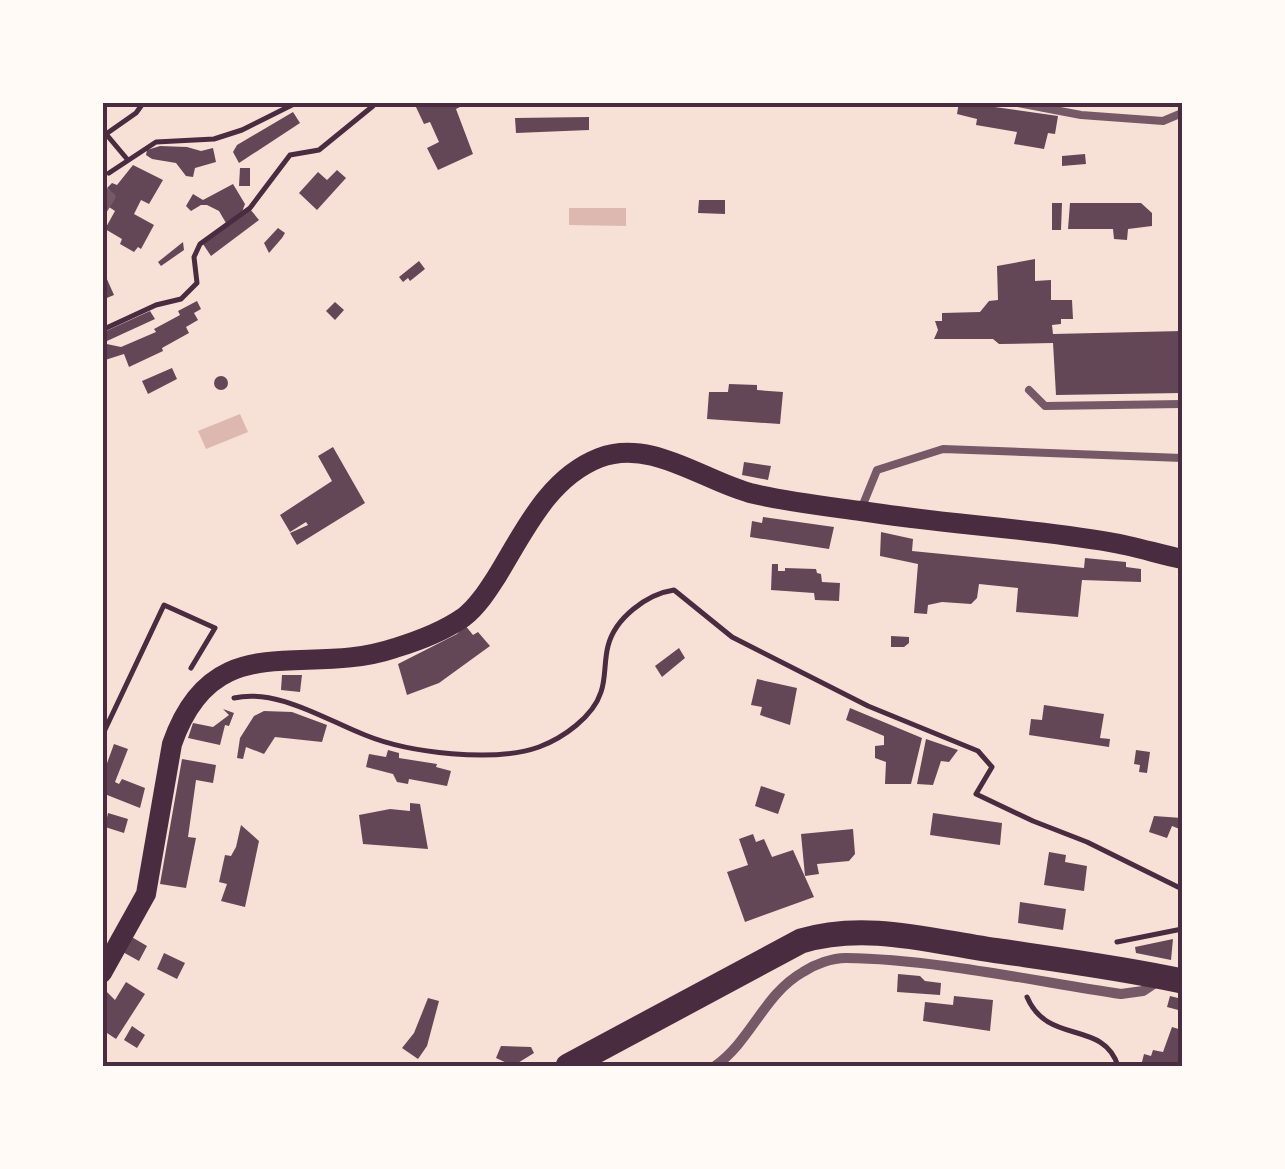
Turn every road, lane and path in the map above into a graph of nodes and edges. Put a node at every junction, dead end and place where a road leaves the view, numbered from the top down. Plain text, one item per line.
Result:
1 (144, 102) edge
2 (298, 102) edge
3 (372, 102) edge
4 (1013, 102) edge
5 (1182, 113) edge
6 (127, 159) junction
7 (102, 179) edge
8 (102, 190) edge
9 (102, 211) edge
10 (102, 330) edge
11 (1030, 390) dead end
12 (1182, 404) edge
13 (1182, 458) edge
14 (861, 512) junction
15 (1182, 559) edge
16 (182, 682) dead end
17 (232, 699) dead end
18 (102, 736) edge
19 (1182, 890) edge
20 (1182, 929) edge
21 (1110, 944) dead end
22 (102, 973) edge
23 (1173, 979) edge
24 (1035, 1016) dead end
25 (568, 1066) edge
26 (715, 1066) edge
27 (1118, 1066) edge

1 - 6 path
2 - 6 path
3 - 10 path
4 - 5 lane
6 - 7 path
8 - 9 street
11 - 12 lane
13 - 14 lane
14 - 15 main road
14 - 22 main road
16 - 18 path
17 - 19 path
20 - 21 path
23 - 25 main road
23 - 26 street
24 - 27 path

